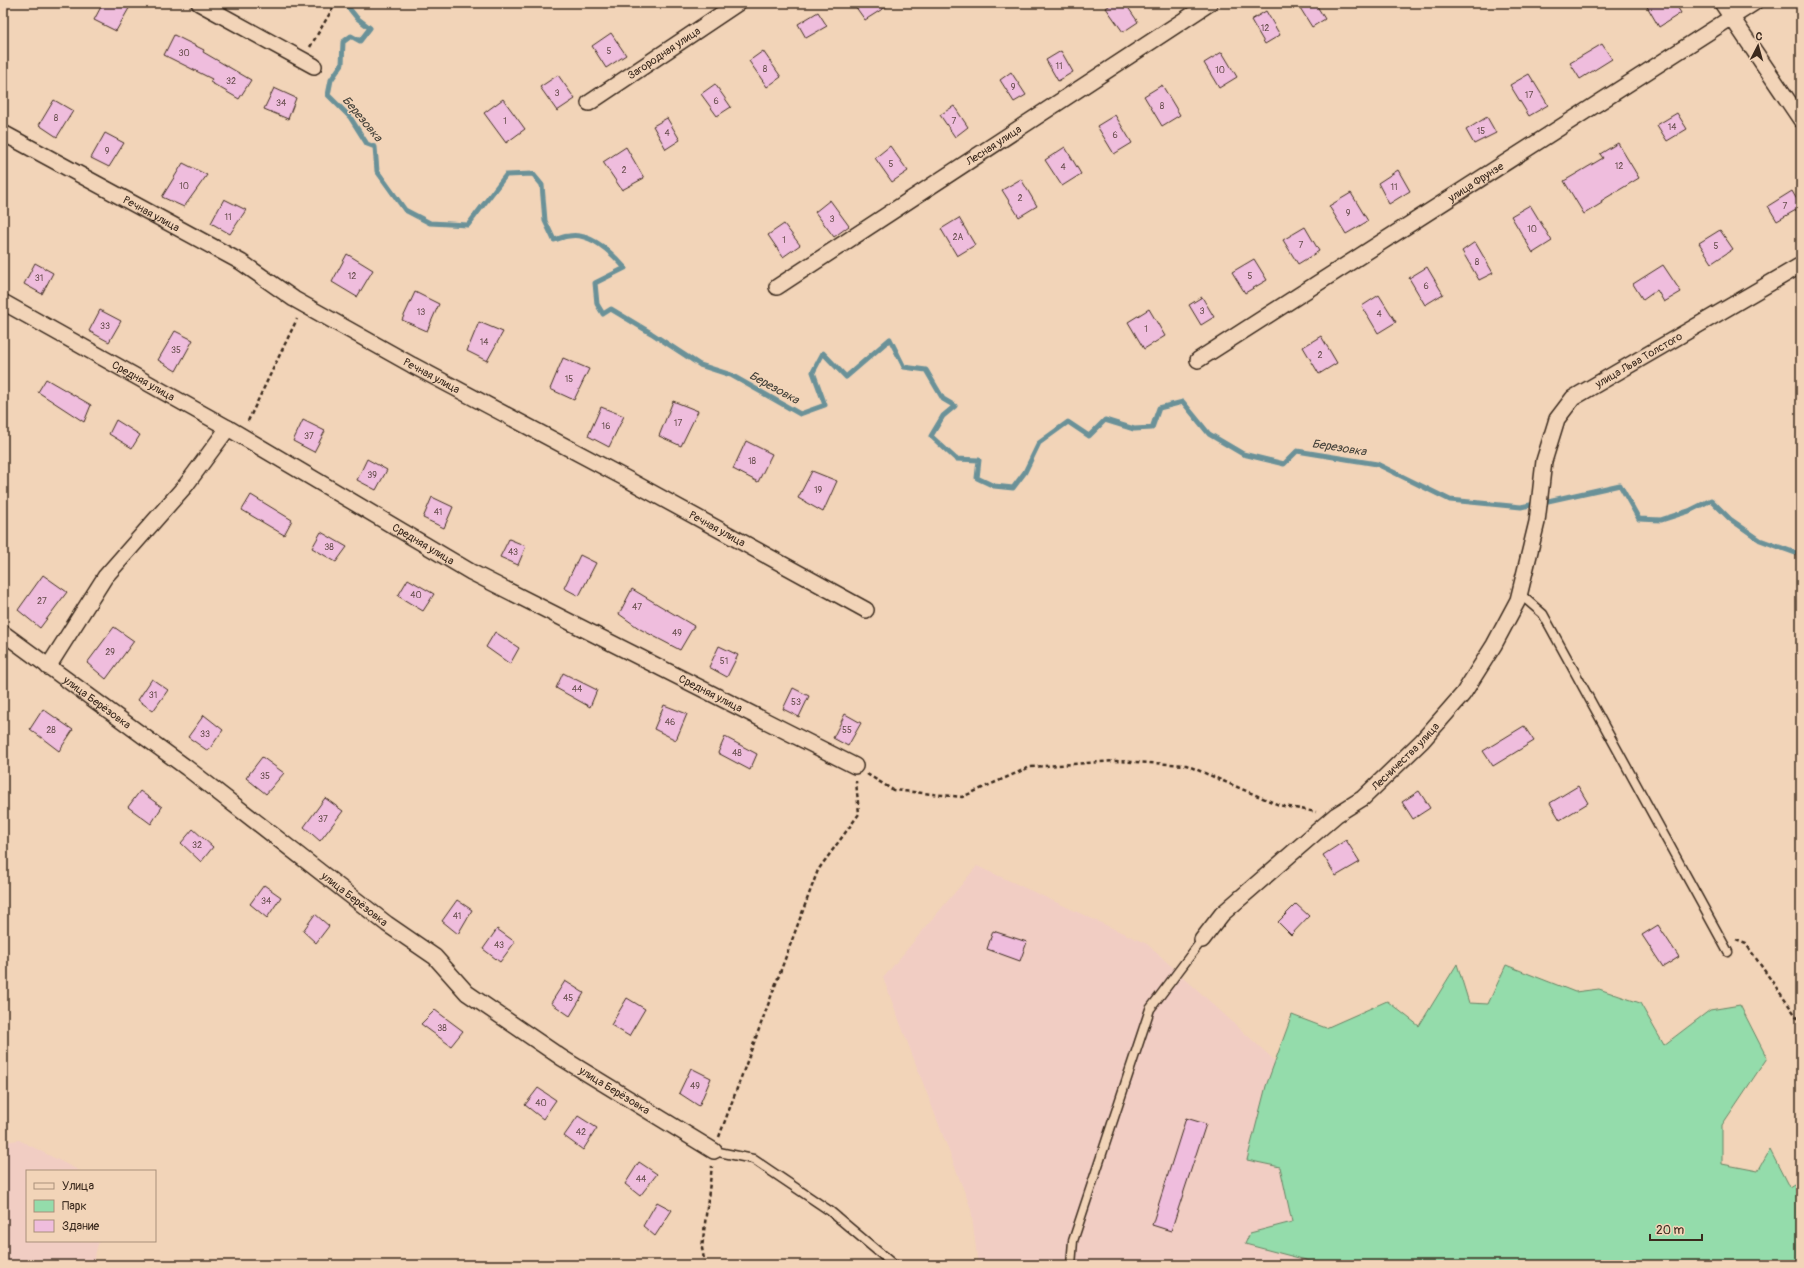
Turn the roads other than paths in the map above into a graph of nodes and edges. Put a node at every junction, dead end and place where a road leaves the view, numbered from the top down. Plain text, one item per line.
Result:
1 (199, 3) edge
2 (738, 3) edge
3 (1210, 3) edge
4 (1722, 3) edge
5 (1754, 3) edge
6 (1732, 17) junction
7 (309, 63) road end
8 (589, 103) dead end
9 (1801, 120) edge
10 (3, 133) edge
11 (1801, 265) edge
12 (777, 287) dead end
13 (3, 302) edge
14 (1198, 360) dead end
15 (228, 428) junction
16 (1537, 522) joint
17 (1520, 594) junction
18 (866, 610) dead end
19 (3, 633) edge
20 (48, 667) junction
21 (855, 766) road end
22 (1202, 940) joint
23 (1728, 952) dead end
24 (714, 1151) joint
25 (894, 1265) edge
26 (1071, 1265) edge

1 - 7 street
2 - 8 street, Загородная улица
3 - 12 street, Лесная улица
4 - 6 street
5 - 6 street, улица Фрунзе
6 - 9 street
6 - 14 street, улица Фрунзе
10 - 18 street, Речная улица
11 - 16 street, улица Льва Толстого
13 - 15 street, Средняя улица
15 - 20 street
15 - 21 street, Средняя улица
16 - 17 street, Лесничества улица
17 - 22 street, Лесничества улица
17 - 23 lane
19 - 20 street, улица Берёзовка
20 - 24 street, улица Берёзовка
22 - 26 lane
24 - 25 lane

